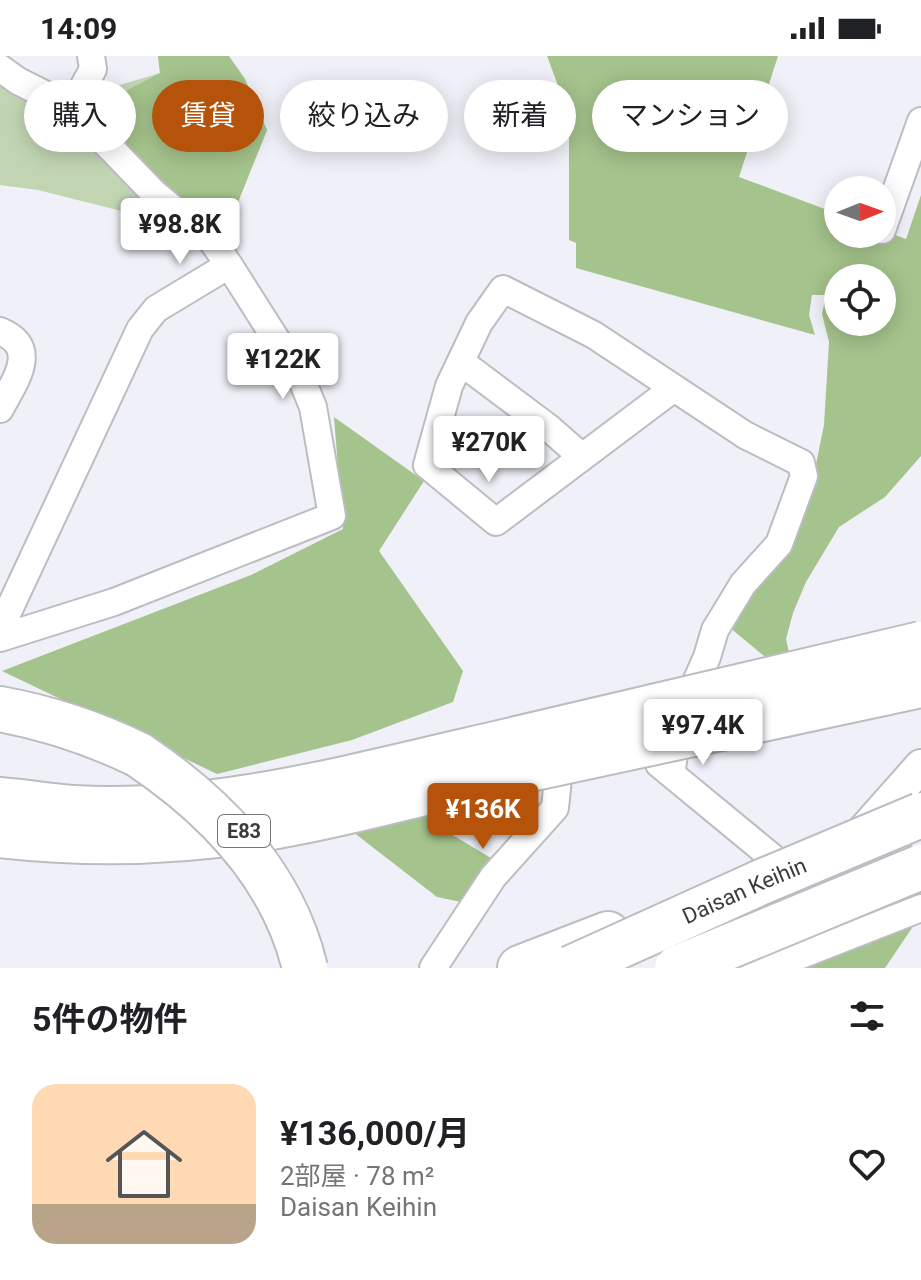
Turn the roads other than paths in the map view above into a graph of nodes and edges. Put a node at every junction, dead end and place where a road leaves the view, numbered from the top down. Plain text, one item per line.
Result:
1 (91, 56) edge
2 (0, 68) edge
3 (87, 80) edge
4 (24, 84) edge
5 (921, 121) edge
6 (114, 152) edge
7 (896, 191) edge
8 (229, 265) junction
9 (0, 331) edge
10 (461, 362) junction
11 (674, 388) junction
12 (0, 409) edge
13 (582, 457) junction
14 (0, 629) edge
15 (0, 638) edge
16 (921, 644) edge
17 (921, 685) edge
18 (0, 709) edge
19 (478, 764) junction
20 (921, 766) edge
21 (671, 774) junction
22 (0, 800) edge
23 (921, 815) edge
24 (0, 835) edge
25 (921, 867) edge
26 (759, 883) junction
27 (811, 890) junction
28 (921, 908) edge
29 (305, 968) edge
30 (433, 968) edge
31 (520, 968) edge
32 (571, 968) edge
33 (677, 968) edge
34 (742, 968) edge
35 (768, 968) edge

1 - 3 street
2 - 4 street
5 - 7 street
6 - 8 street
8 - 14 street
8 - 15 street
9 - 12 street
10 - 11 street
10 - 13 street
10 - 13 street
11 - 13 street
11 - 21 street
16 - 19 highway, E83, bridge
17 - 19 highway, E83, bridge
18 - 29 highway, bridge
19 - 22 highway, E83
19 - 24 highway, E83
20 - 27 street
21 - 27 street
21 - 30 street
23 - 26 highway, Daisan Keihin, bridge
25 - 33 highway, Daisan Keihin, bridge
26 - 31 highway, bridge
26 - 32 highway, Daisan Keihin, bridge
27 - 34 street
28 - 35 street

